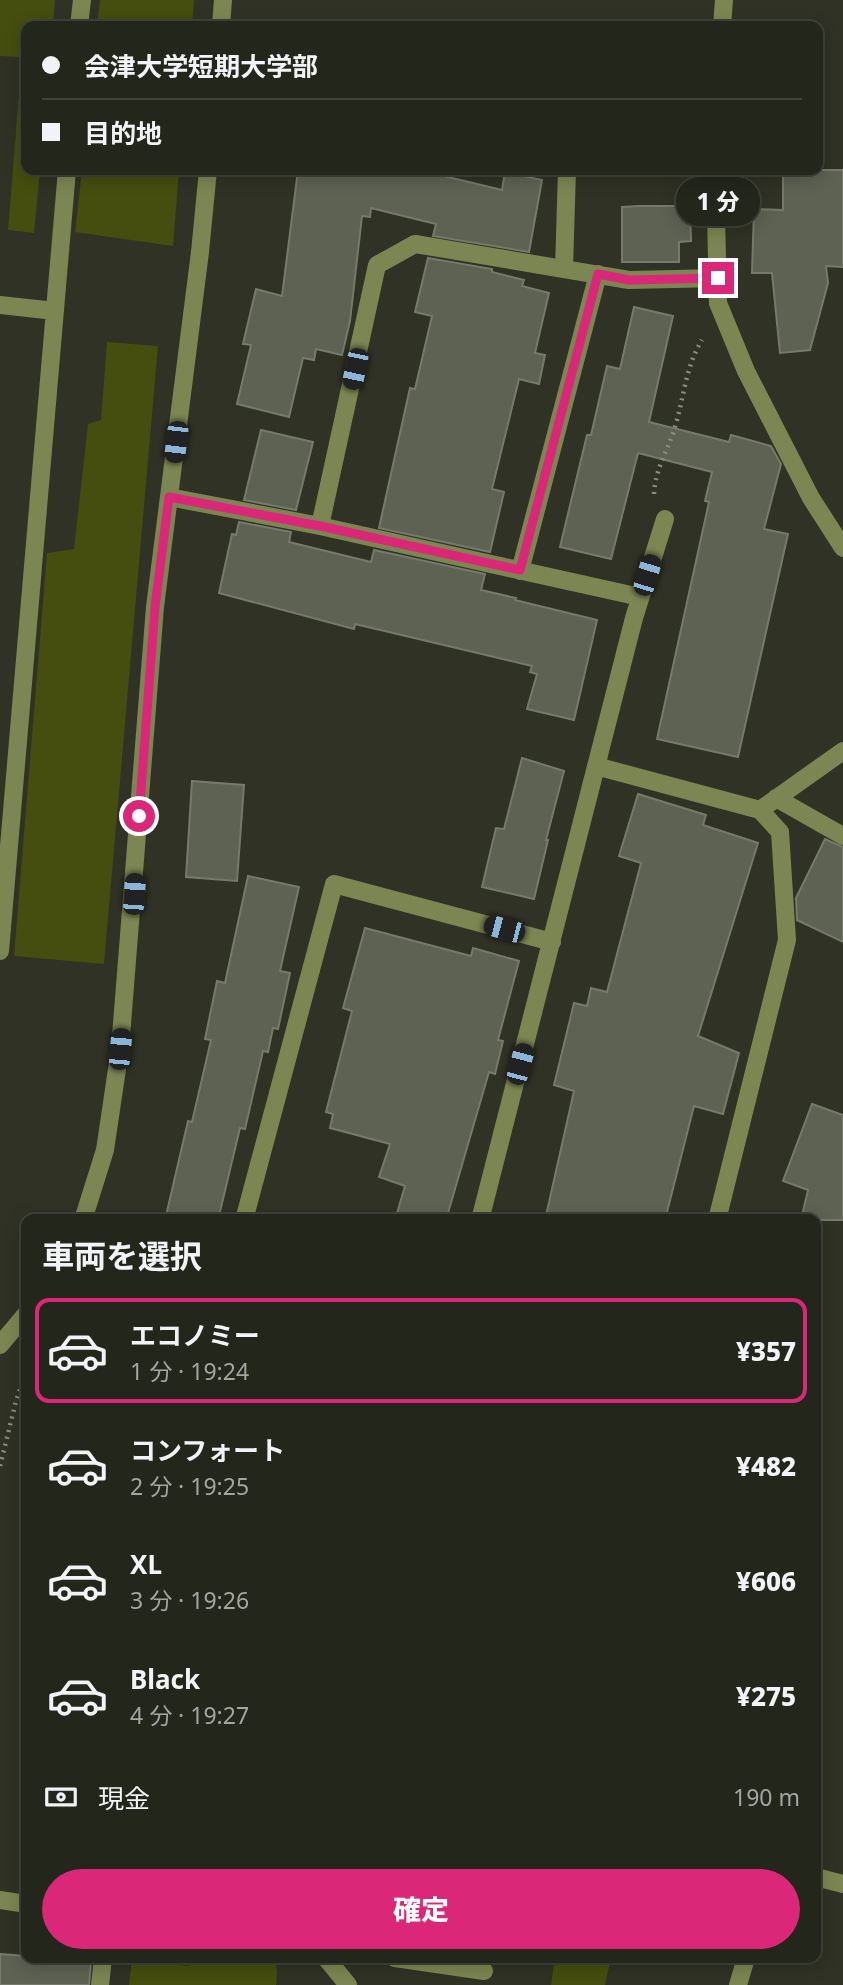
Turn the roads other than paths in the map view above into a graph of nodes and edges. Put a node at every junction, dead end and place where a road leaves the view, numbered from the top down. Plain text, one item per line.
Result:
1 (82, 0) edge
2 (223, 0) edge
3 (724, 0) edge
4 (80, 21) edge
5 (221, 21) edge
6 (722, 21) edge
7 (67, 175) edge
8 (208, 175) edge
9 (567, 175) edge
10 (715, 175) edge
11 (564, 269) junction
12 (598, 274) junction
13 (718, 278) junction
14 (0, 305) edge
15 (55, 311) junction
16 (169, 497) junction
17 (663, 524) road end
18 (320, 526) junction
19 (843, 548) edge
20 (520, 570) junction
21 (640, 597) junction
22 (843, 751) edge
23 (596, 766) junction
24 (776, 798) junction
25 (760, 810) junction
26 (843, 836) edge
27 (552, 942) junction
28 (0, 951) edge
29 (85, 1214) edge
30 (246, 1214) edge
31 (482, 1214) edge
32 (718, 1214) edge
33 (21, 1320) edge
34 (0, 1345) edge
35 (821, 1878) edge
36 (843, 1884) edge
37 (0, 1900) edge
38 (21, 1903) edge
39 (102, 1963) edge
40 (330, 1963) edge
41 (429, 1963) edge
42 (745, 1963) edge
43 (484, 1971) dead end
44 (100, 1985) edge
45 (348, 1985) edge
46 (738, 1985) edge

1 - 4 street
2 - 5 street
3 - 6 street
7 - 15 street
8 - 16 street
9 - 11 street
10 - 13 street
11 - 12 street
11 - 18 street
12 - 13 street
12 - 20 street
13 - 19 street
14 - 15 street
15 - 28 street
16 - 18 street
16 - 29 street
17 - 21 street
18 - 20 street
20 - 21 street
21 - 23 street
22 - 24 street
23 - 25 street
23 - 27 street
24 - 25 street
24 - 26 street
25 - 32 street
27 - 30 street
27 - 31 street
33 - 34 street
35 - 36 street
37 - 38 street
39 - 44 street
40 - 45 street
41 - 43 street
42 - 46 street

